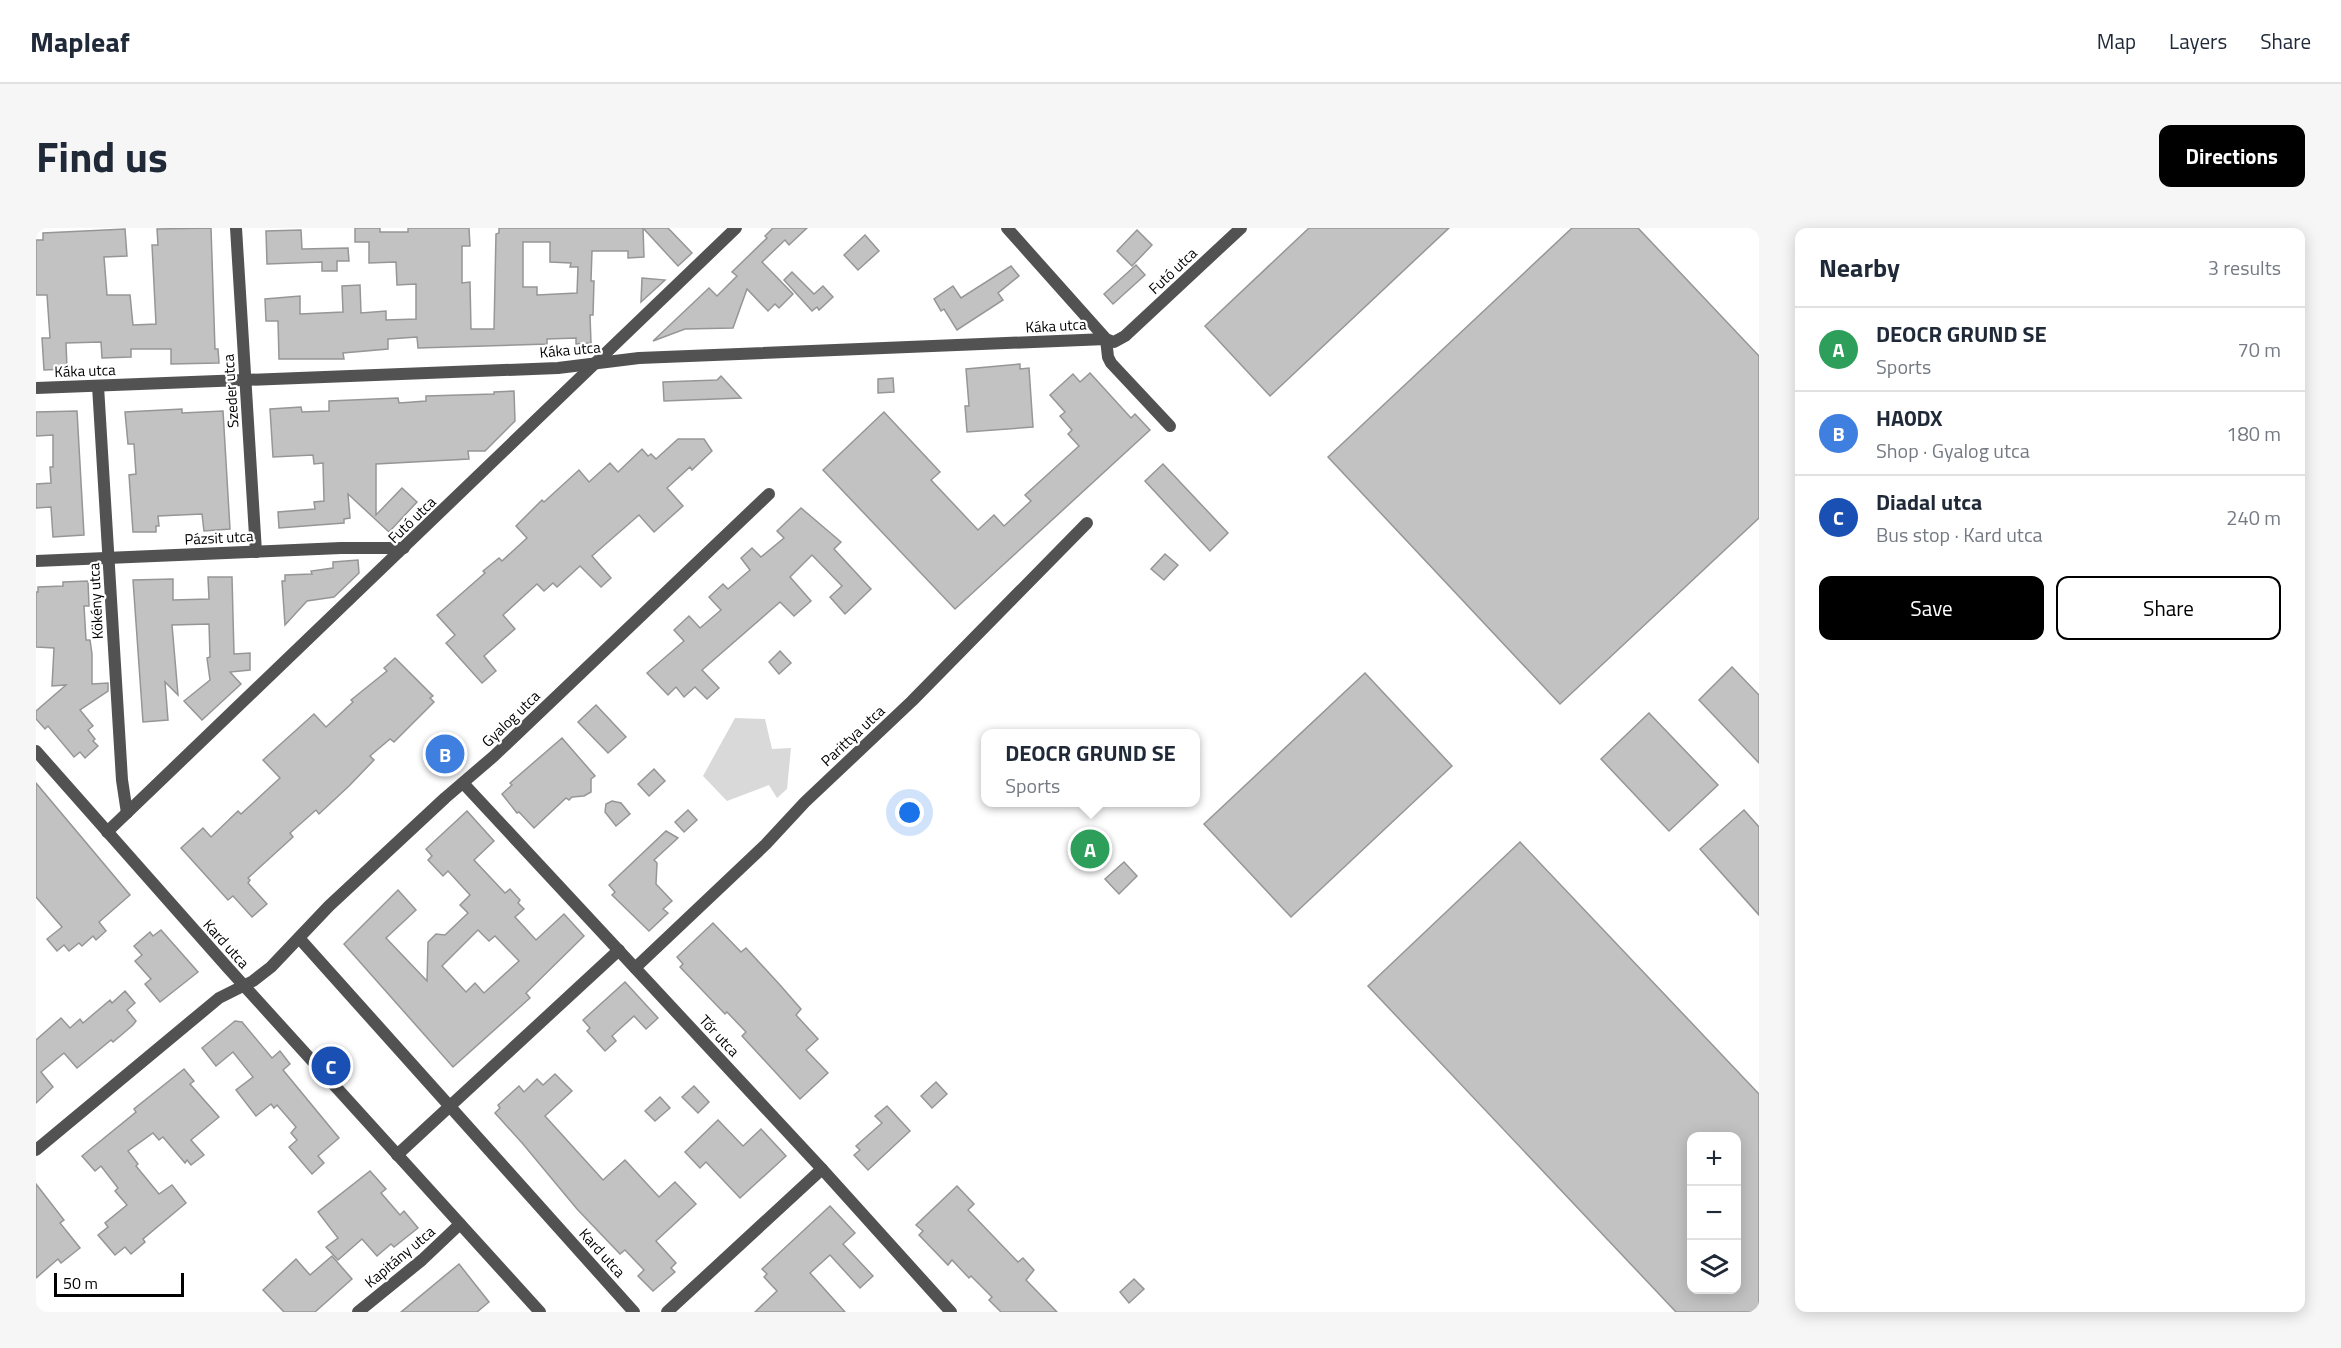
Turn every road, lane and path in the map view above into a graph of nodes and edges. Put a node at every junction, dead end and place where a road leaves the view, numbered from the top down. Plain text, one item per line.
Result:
1 (236, 228) edge
2 (736, 228) edge
3 (1007, 228) edge
4 (1241, 228) edge
5 (1125, 336) joint
6 (1106, 339) junction
7 (595, 363) junction
8 (245, 379) junction
9 (98, 386) junction
10 (36, 388) edge
11 (1170, 426) dead end
12 (769, 494) dead end
13 (1087, 523) dead end
14 (404, 548) junction
15 (256, 552) junction
16 (109, 558) junction
17 (36, 561) edge
18 (36, 751) edge
19 (463, 783) junction
20 (127, 813) junction
21 (107, 832) junction
22 (299, 938) junction
23 (619, 950) junction
24 (635, 968) junction
25 (244, 985) junction
26 (451, 1106) junction
27 (36, 1150) edge
28 (397, 1155) junction
29 (822, 1169) junction
30 (460, 1224) junction
31 (358, 1312) edge
32 (540, 1312) edge
33 (634, 1312) edge
34 (667, 1312) edge
35 (951, 1312) edge

1 - 8 street, Szeder utca
2 - 7 street, Futó utca
3 - 6 street
4 - 5 street, Futó utca
5 - 6 street, Káka utca
6 - 7 street, Káka utca
6 - 11 street
7 - 8 street, Káka utca
7 - 14 street, Futó utca
8 - 9 street, Káka utca
8 - 15 street, Szeder utca
9 - 10 street, Káka utca
9 - 16 street, Kökény utca
12 - 19 street, Gyalog utca
13 - 24 street, Parittya utca
14 - 15 street, Pázsit utca
14 - 20 street, Futó utca
15 - 16 street, Pázsit utca
16 - 17 street, Pázsit utca
16 - 20 street, Kökény utca
18 - 21 street, Kard utca
19 - 22 street, Gyalog utca
19 - 23 street, Tőr utca
20 - 21 street, Futó utca
21 - 25 street, Kard utca
22 - 25 street, Gyalog utca
22 - 26 street, Kard utca
23 - 24 street, Tőr utca
23 - 26 street
24 - 29 street, Tőr utca
25 - 27 street, Gyalog utca
25 - 28 street, Kard utca
26 - 28 street
26 - 33 street, Kard utca
28 - 30 street, Kard utca
29 - 34 street
29 - 35 street, Tőr utca
30 - 31 street, Kapitány utca
30 - 32 street, Kard utca

